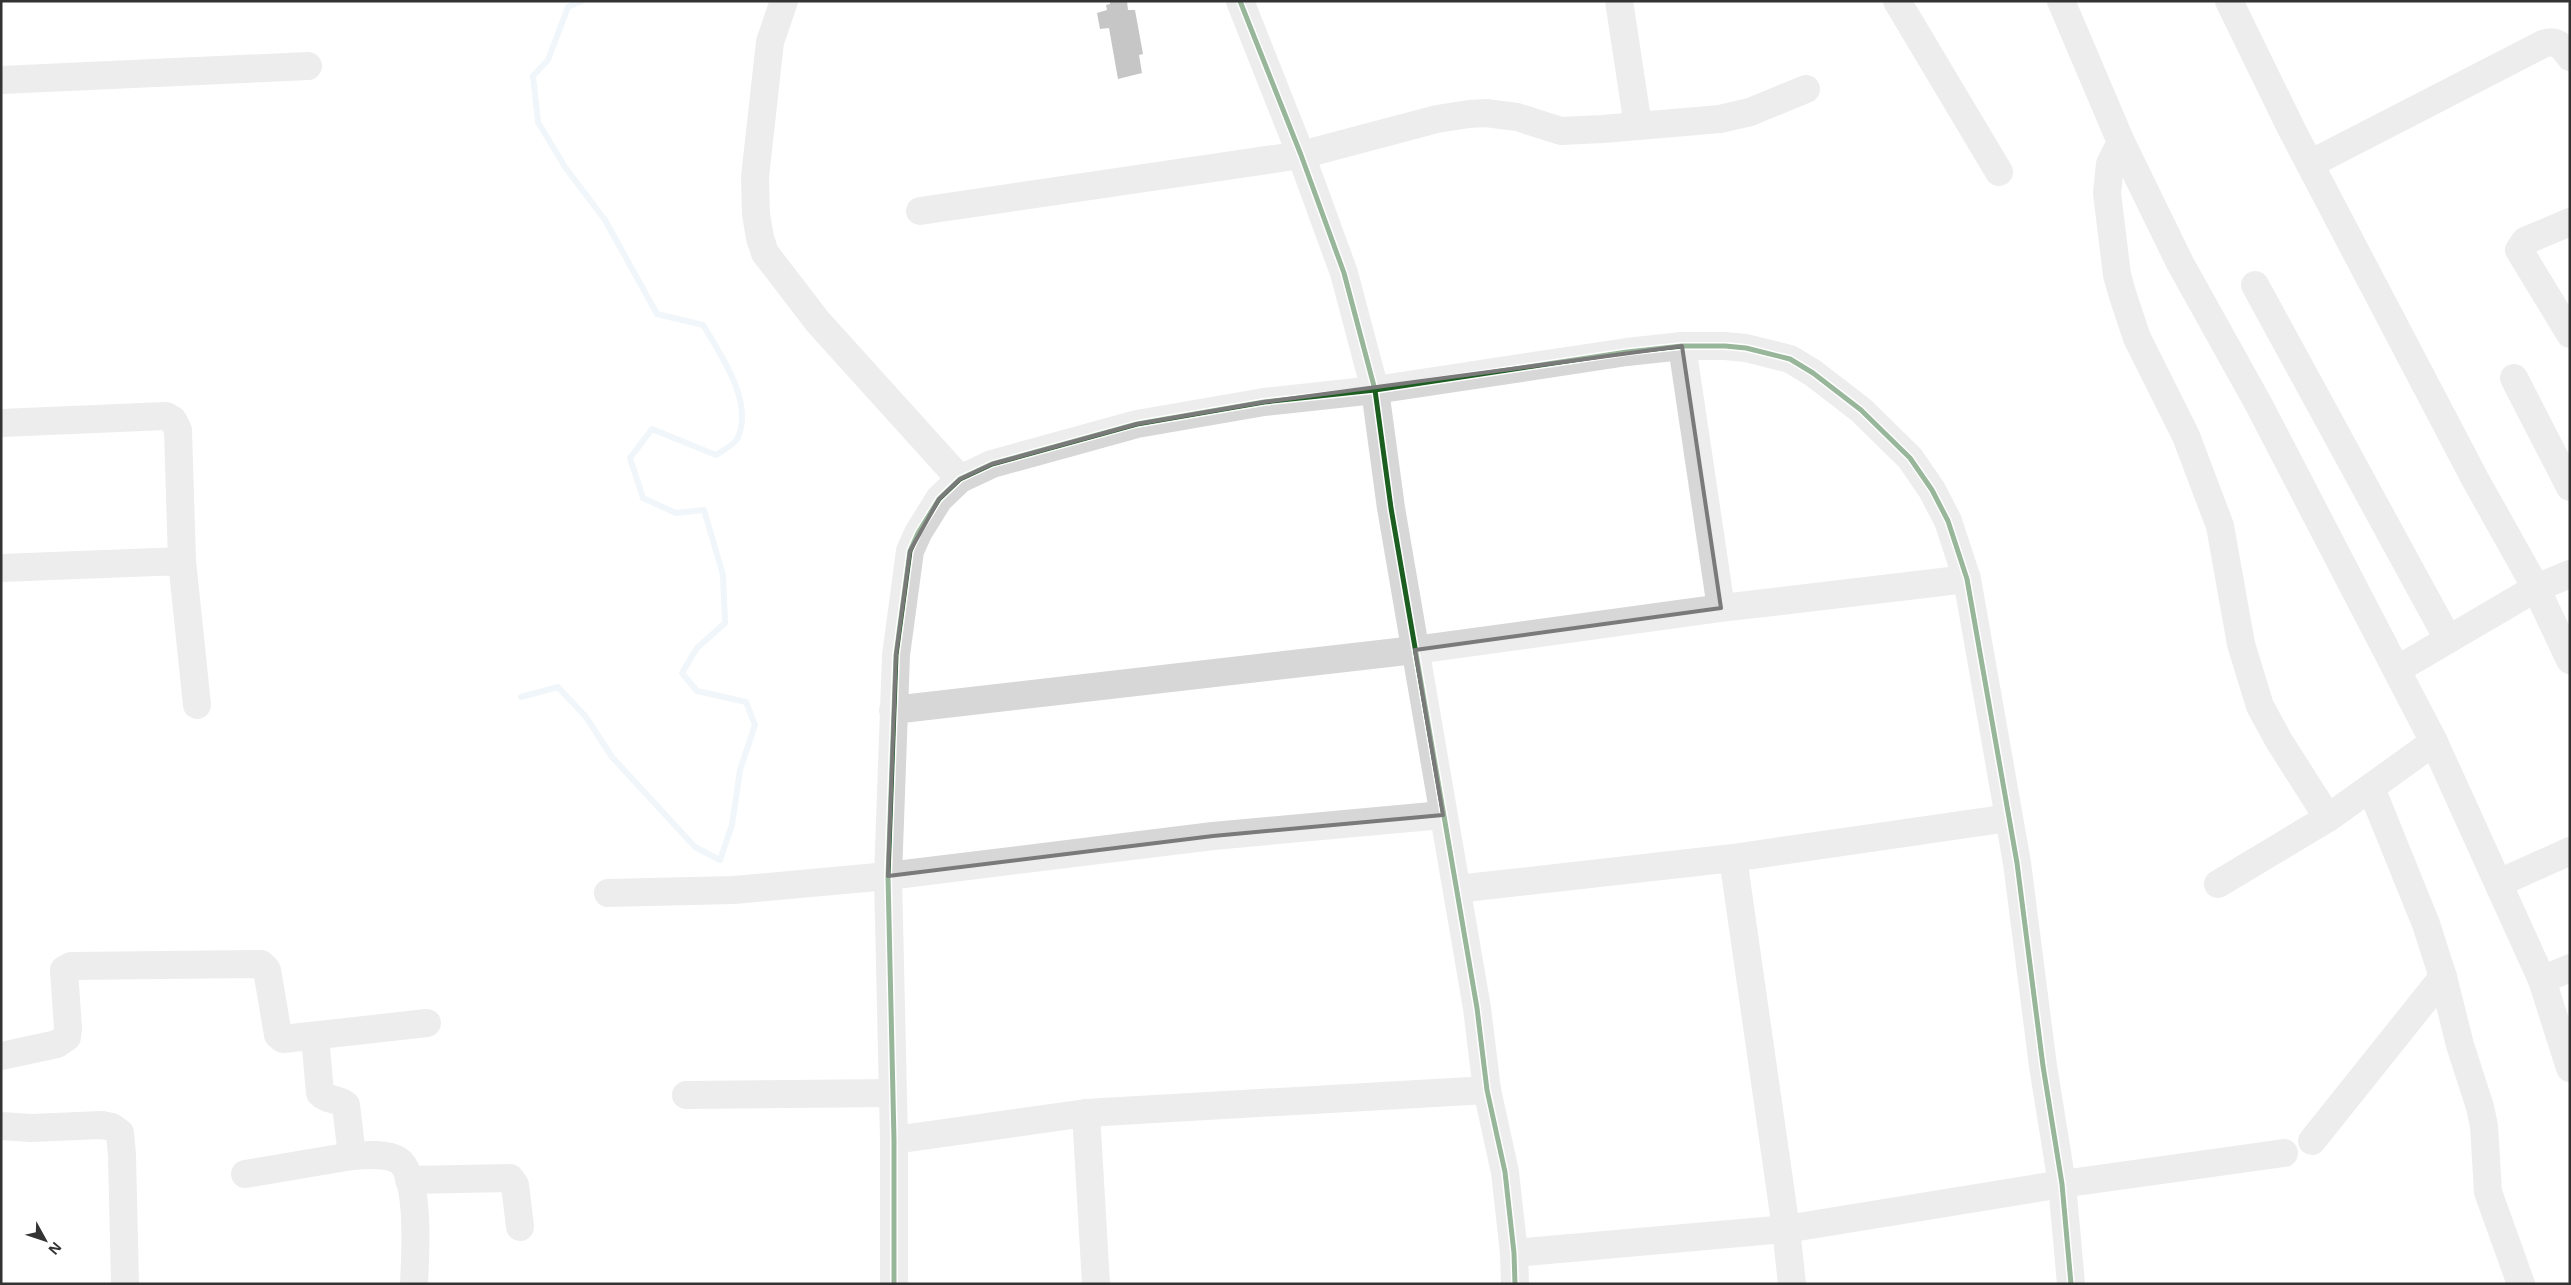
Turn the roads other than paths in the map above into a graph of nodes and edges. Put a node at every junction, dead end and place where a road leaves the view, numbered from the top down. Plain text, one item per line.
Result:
1 (784, 1) edge
2 (1240, 1) edge
3 (1619, 1) edge
4 (1897, 1) edge
5 (2068, 3) edge
6 (2235, 3) edge
7 (2570, 57) edge
8 (308, 66) dead end
9 (1, 80) edge
10 (1806, 89) dead end
11 (1638, 126) junction
12 (2121, 142) junction
13 (1301, 154) junction
14 (2310, 164) junction
15 (1999, 172) dead end
16 (920, 211) dead end
17 (2570, 222) edge
18 (2255, 285) dead end
19 (2570, 334) edge
20 (1682, 346) junction
21 (2514, 378) dead end
22 (1374, 390) junction
23 (1, 423) edge
24 (960, 480) junction
25 (2570, 487) edge
26 (182, 561) junction
27 (1, 568) edge
28 (2570, 574) edge
29 (1967, 579) junction
30 (2536, 588) junction
31 (1722, 608) junction
32 (2448, 640) junction
33 (1415, 650) junction
34 (2570, 660) edge
35 (2398, 669) junction
36 (197, 705) dead end
37 (893, 710) junction
38 (2434, 742) junction
39 (2371, 788) junction
40 (1443, 815) junction
41 (2009, 818) junction
42 (2328, 818) junction
43 (2570, 851) edge
44 (1733, 858) junction
45 (888, 876) junction
46 (2499, 883) junction
47 (2218, 884) dead end
48 (1457, 889) junction
49 (608, 893) dead end
50 (2570, 968) edge
51 (2443, 977) junction
52 (2542, 980) junction
53 (428, 1023) dead end
54 (315, 1036) junction
55 (1, 1056) edge
56 (2570, 1068) edge
57 (1487, 1090) junction
58 (892, 1093) junction
59 (686, 1094) dead end
60 (1086, 1113) junction
61 (1, 1126) edge
62 (894, 1140) junction
63 (2312, 1141) dead end
64 (2284, 1154) dead end
65 (352, 1156) junction
66 (245, 1174) dead end
67 (409, 1180) junction
68 (2062, 1184) junction
69 (520, 1227) dead end
70 (1786, 1229) junction
71 (1514, 1253) junction
72 (125, 1284) edge
73 (414, 1284) edge
74 (894, 1284) edge
75 (1096, 1284) edge
76 (1514, 1284) edge
77 (1792, 1284) edge
78 (2071, 1284) edge
79 (2521, 1284) edge

1 - 24 street
2 - 13 street
3 - 11 street
4 - 15 street
5 - 12 street
6 - 14 street
7 - 14 street
8 - 9 street
10 - 11 street
11 - 13 street
12 - 35 street
12 - 42 street
13 - 16 street
13 - 22 street
14 - 30 street
17 - 19 street
18 - 32 street
20 - 22 street
20 - 29 street
20 - 31 street
21 - 25 street
22 - 24 street
22 - 33 street
23 - 26 street
24 - 37 street
26 - 27 street
26 - 36 street
28 - 30 street
29 - 31 street
29 - 41 street
30 - 32 street
30 - 34 street
31 - 33 street
32 - 35 street
33 - 37 street
33 - 40 street
35 - 38 street
37 - 45 street
38 - 39 street
38 - 46 street
39 - 42 street
39 - 51 street
40 - 45 street
40 - 48 street
41 - 44 street
41 - 68 street
42 - 47 street
43 - 46 street
44 - 48 street
44 - 70 street
45 - 49 street
45 - 58 street
46 - 52 street
48 - 57 street
50 - 52 street
51 - 63 street
51 - 79 street
52 - 56 street
53 - 54 street
54 - 55 street
54 - 65 street
57 - 60 street
57 - 71 street
58 - 59 street
58 - 62 street
60 - 62 street
60 - 75 street
61 - 72 street
62 - 74 street
64 - 68 street
65 - 66 street
65 - 67 street
67 - 69 street
67 - 73 street
68 - 70 street
68 - 78 street
70 - 71 street
70 - 77 street
71 - 76 street

